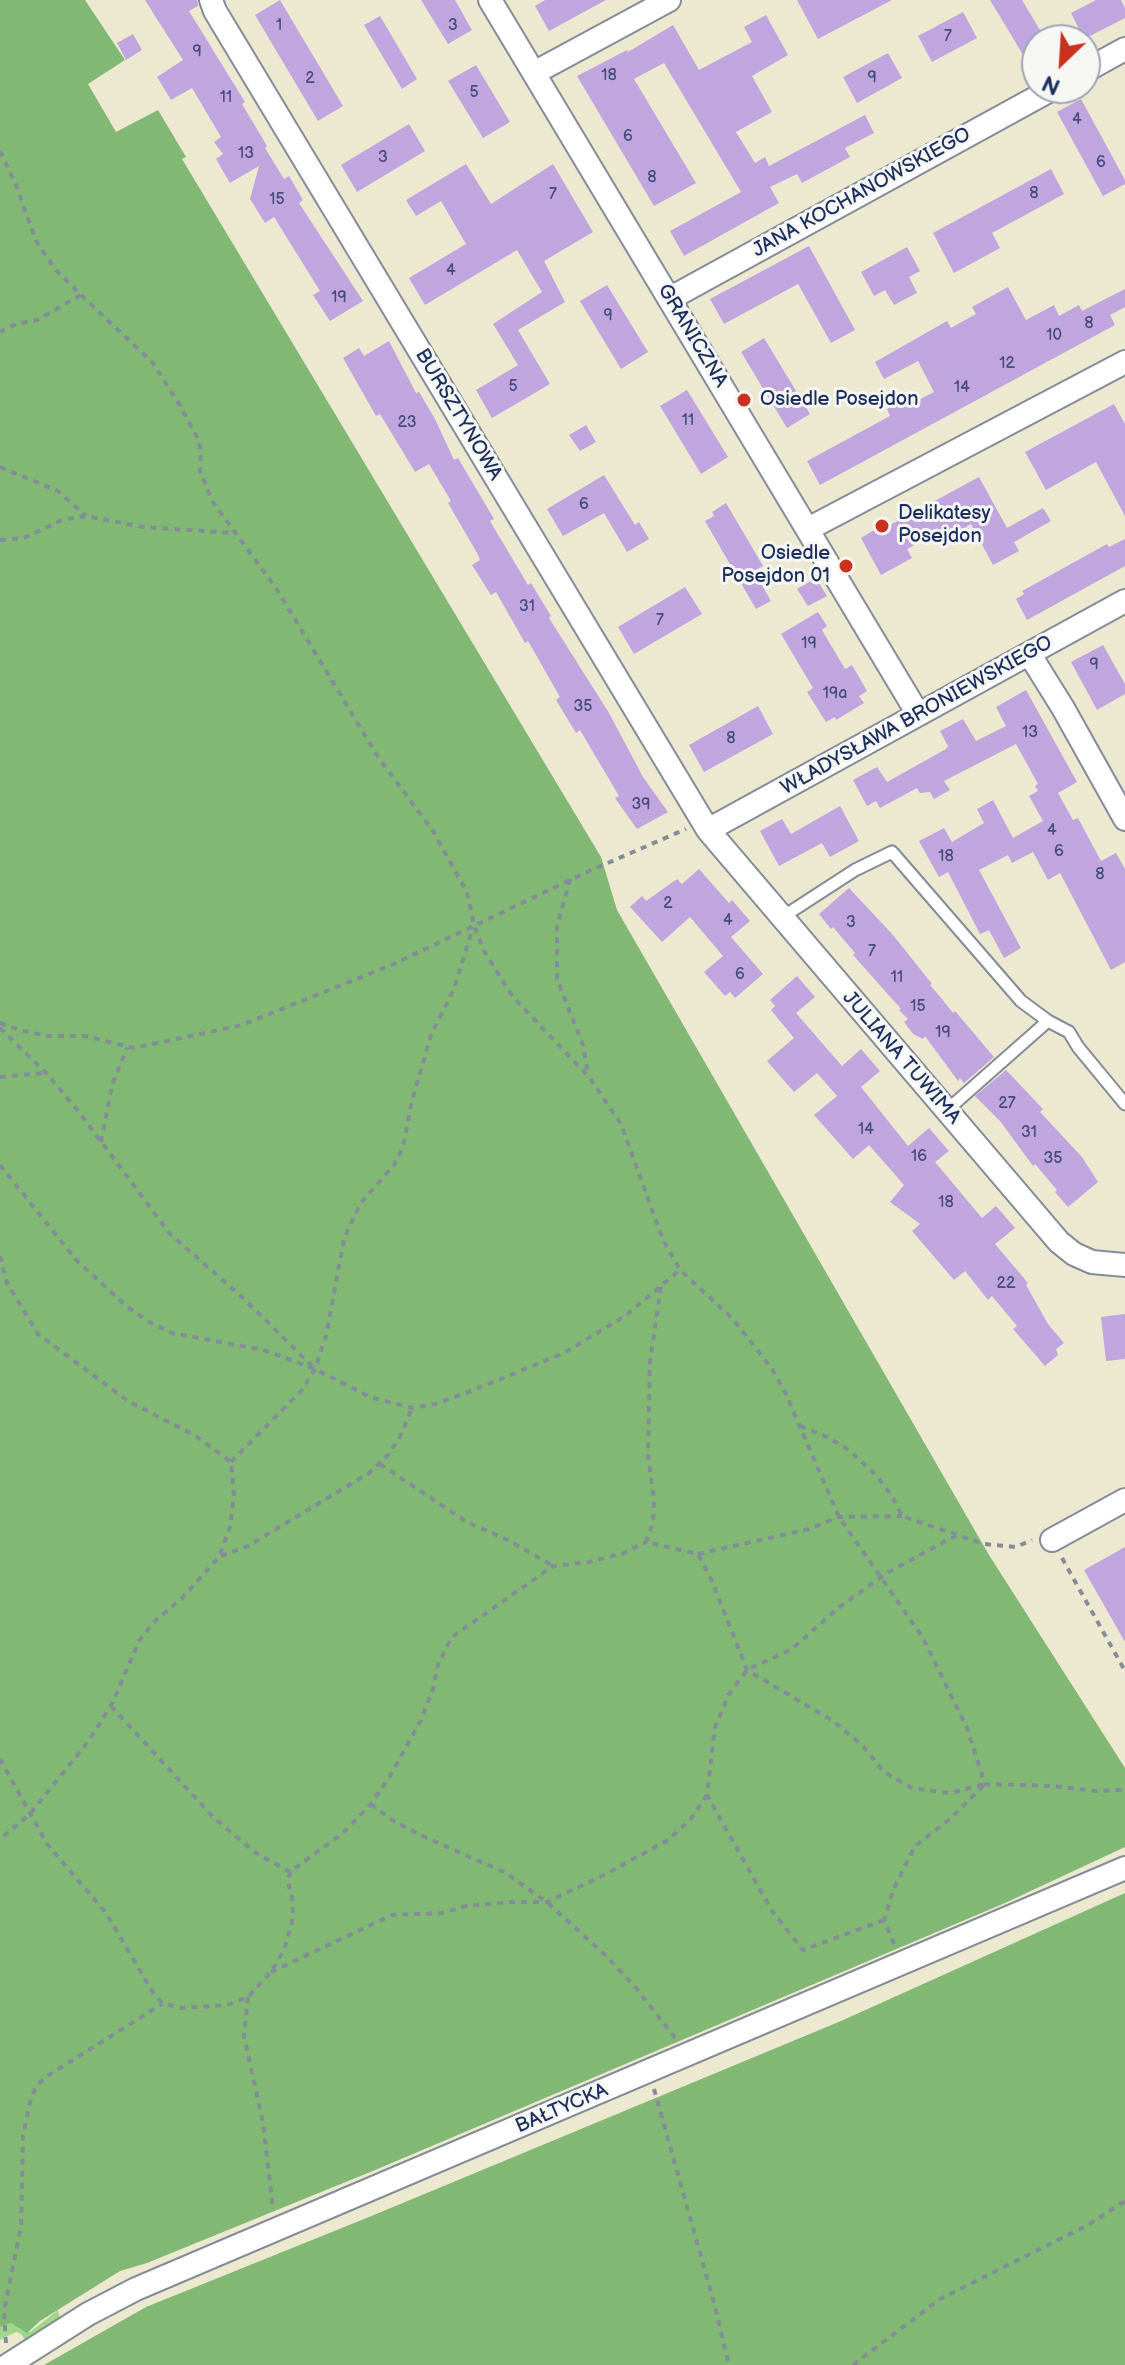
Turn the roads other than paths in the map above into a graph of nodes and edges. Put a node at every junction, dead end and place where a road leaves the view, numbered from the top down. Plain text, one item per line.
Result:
1 (211, 0) edge
2 (490, 0) edge
3 (669, 0) edge
4 (1125, 49) edge
5 (1101, 62) edge
6 (534, 73) junction
7 (1025, 104) edge
8 (669, 299) junction
9 (1125, 362) edge
10 (808, 529) junction
11 (1125, 601) edge
12 (1030, 655) junction
13 (918, 714) junction
14 (1125, 819) edge
15 (699, 829) junction
16 (781, 918) junction
17 (1048, 1021) junction
18 (1125, 1104) edge
19 (946, 1111) junction
20 (1117, 1265) edge
21 (1125, 1500) edge
22 (1042, 1540) road end
23 (1125, 1868) edge
24 (7, 2354) edge

1 - 15 street, BURSZTYNOWA
2 - 6 street, GRANICZNA
3 - 6 street
4 - 5 street
6 - 8 street, GRANICZNA
7 - 8 street, JANA KOCHANOWSKIEGO
8 - 10 street, GRANICZNA
9 - 10 street
10 - 13 street, GRANICZNA
11 - 12 street, WŁADYSŁAWA BRONIEWSKIEGO
12 - 13 street, WŁADYSŁAWA BRONIEWSKIEGO
12 - 14 street
13 - 15 street, WŁADYSŁAWA BRONIEWSKIEGO
15 - 16 street, JULIANA TUWIMA
16 - 17 lane
16 - 19 street, JULIANA TUWIMA
17 - 18 lane
17 - 19 lane
19 - 20 street, JULIANA TUWIMA
21 - 22 street
23 - 24 street, BAŁTYCKA

